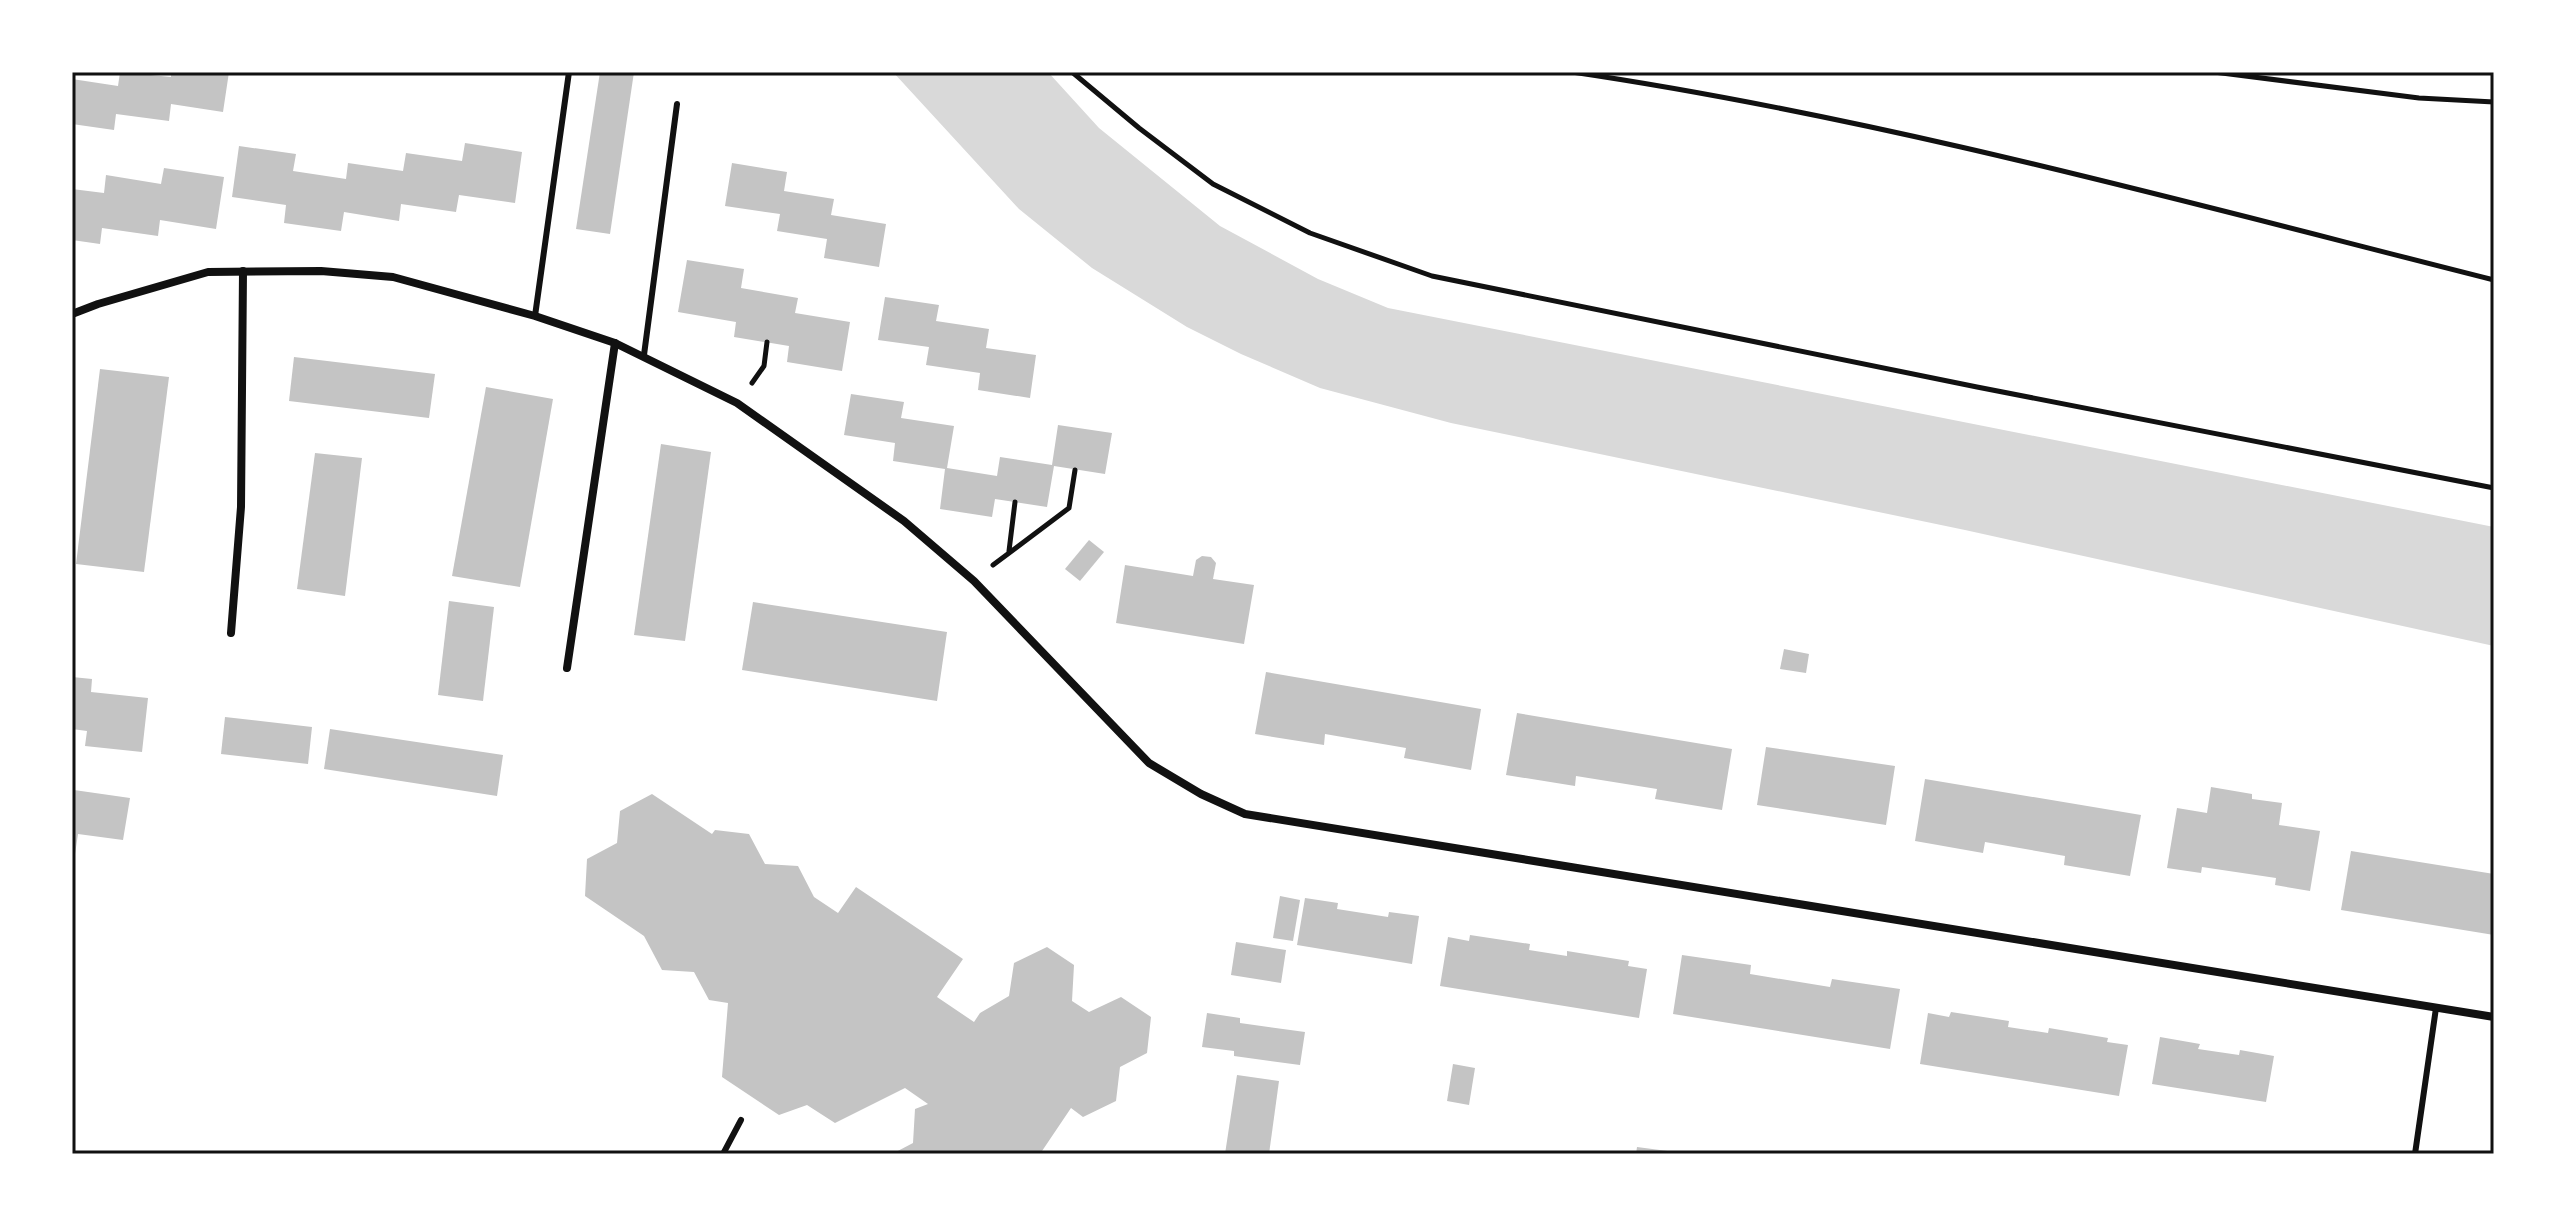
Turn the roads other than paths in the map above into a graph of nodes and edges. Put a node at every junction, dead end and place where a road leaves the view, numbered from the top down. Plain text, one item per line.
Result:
1 (569, 72) edge
2 (677, 104) dead end
3 (243, 271) junction
4 (72, 314) edge
5 (535, 316) junction
6 (615, 343) junction
7 (644, 355) junction
8 (231, 633) dead end
9 (567, 668) dead end
10 (2436, 1008) junction
11 (2494, 1017) edge
12 (741, 1120) dead end
13 (723, 1154) edge
14 (2415, 1154) edge

1 - 5 lane
2 - 7 lane
3 - 4 street
3 - 5 street
3 - 8 street
5 - 6 street
6 - 7 street
6 - 9 street
7 - 10 street
10 - 11 street
10 - 14 lane
12 - 13 lane

